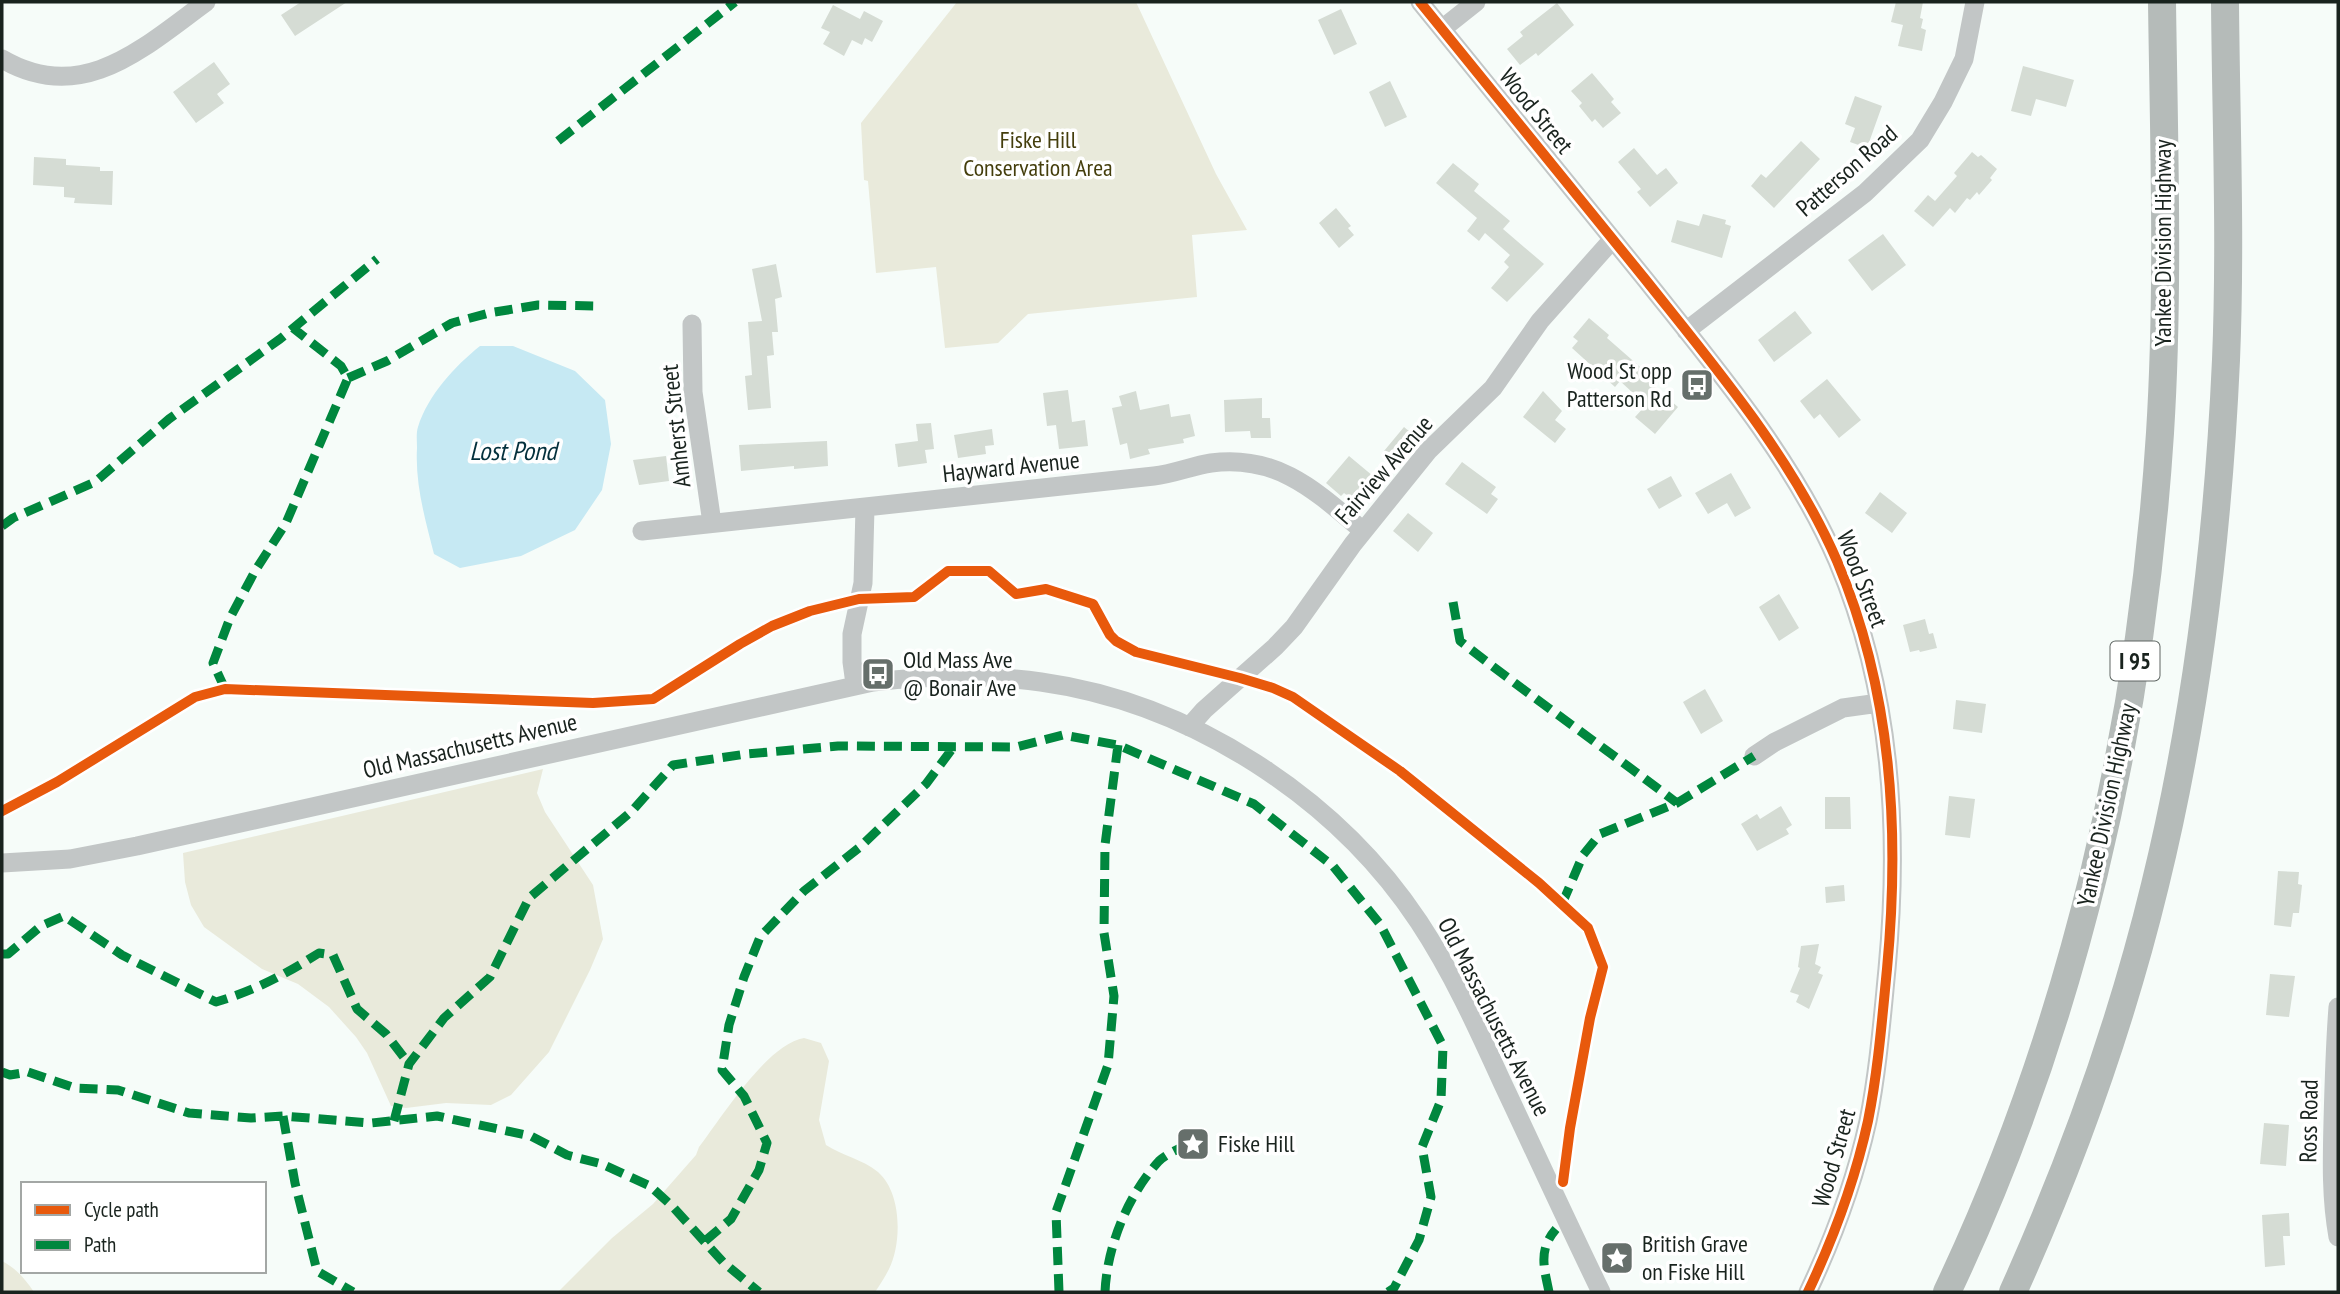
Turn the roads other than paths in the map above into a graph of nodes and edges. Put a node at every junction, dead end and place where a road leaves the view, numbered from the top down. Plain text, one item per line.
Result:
1 (206, 2) edge
2 (1420, 2) edge
3 (1476, 2) edge
4 (1975, 2) edge
5 (2162, 2) edge
6 (2225, 2) edge
7 (1442, 29) junction
8 (2, 59) edge
9 (1612, 240) junction
10 (692, 324) dead end
11 (1686, 331) junction
12 (865, 508) junction
13 (712, 523) junction
14 (642, 531) dead end
15 (1363, 531) junction
16 (855, 684) junction
17 (1879, 703) junction
18 (1189, 727) junction
19 (1754, 756) dead end
20 (2, 863) edge
21 (2338, 1007) edge
22 (2338, 1237) edge
23 (1601, 1292) edge
24 (1808, 1292) edge
25 (1947, 1292) edge
26 (2013, 1292) edge

1 - 8 street
2 - 7 street, Wood Street
3 - 7 street
4 - 11 street, Patterson Road
5 - 25 highway, Yankee Division Highway / I 95
6 - 26 highway, I 95
7 - 9 street, Wood Street
9 - 11 street, Wood Street
9 - 15 street, Fairview Avenue
10 - 13 street, Amherst Street
11 - 17 street, Wood Street
12 - 13 street, Hayward Avenue
12 - 15 street, Hayward Avenue
12 - 16 street
13 - 14 street, Hayward Avenue
15 - 18 street, Fairview Avenue
16 - 18 street, Old Massachusetts Avenue
16 - 20 street, Old Massachusetts Avenue
17 - 19 street
17 - 24 street, Wood Street
18 - 23 street, Old Massachusetts Avenue
21 - 22 street, Ross Road

